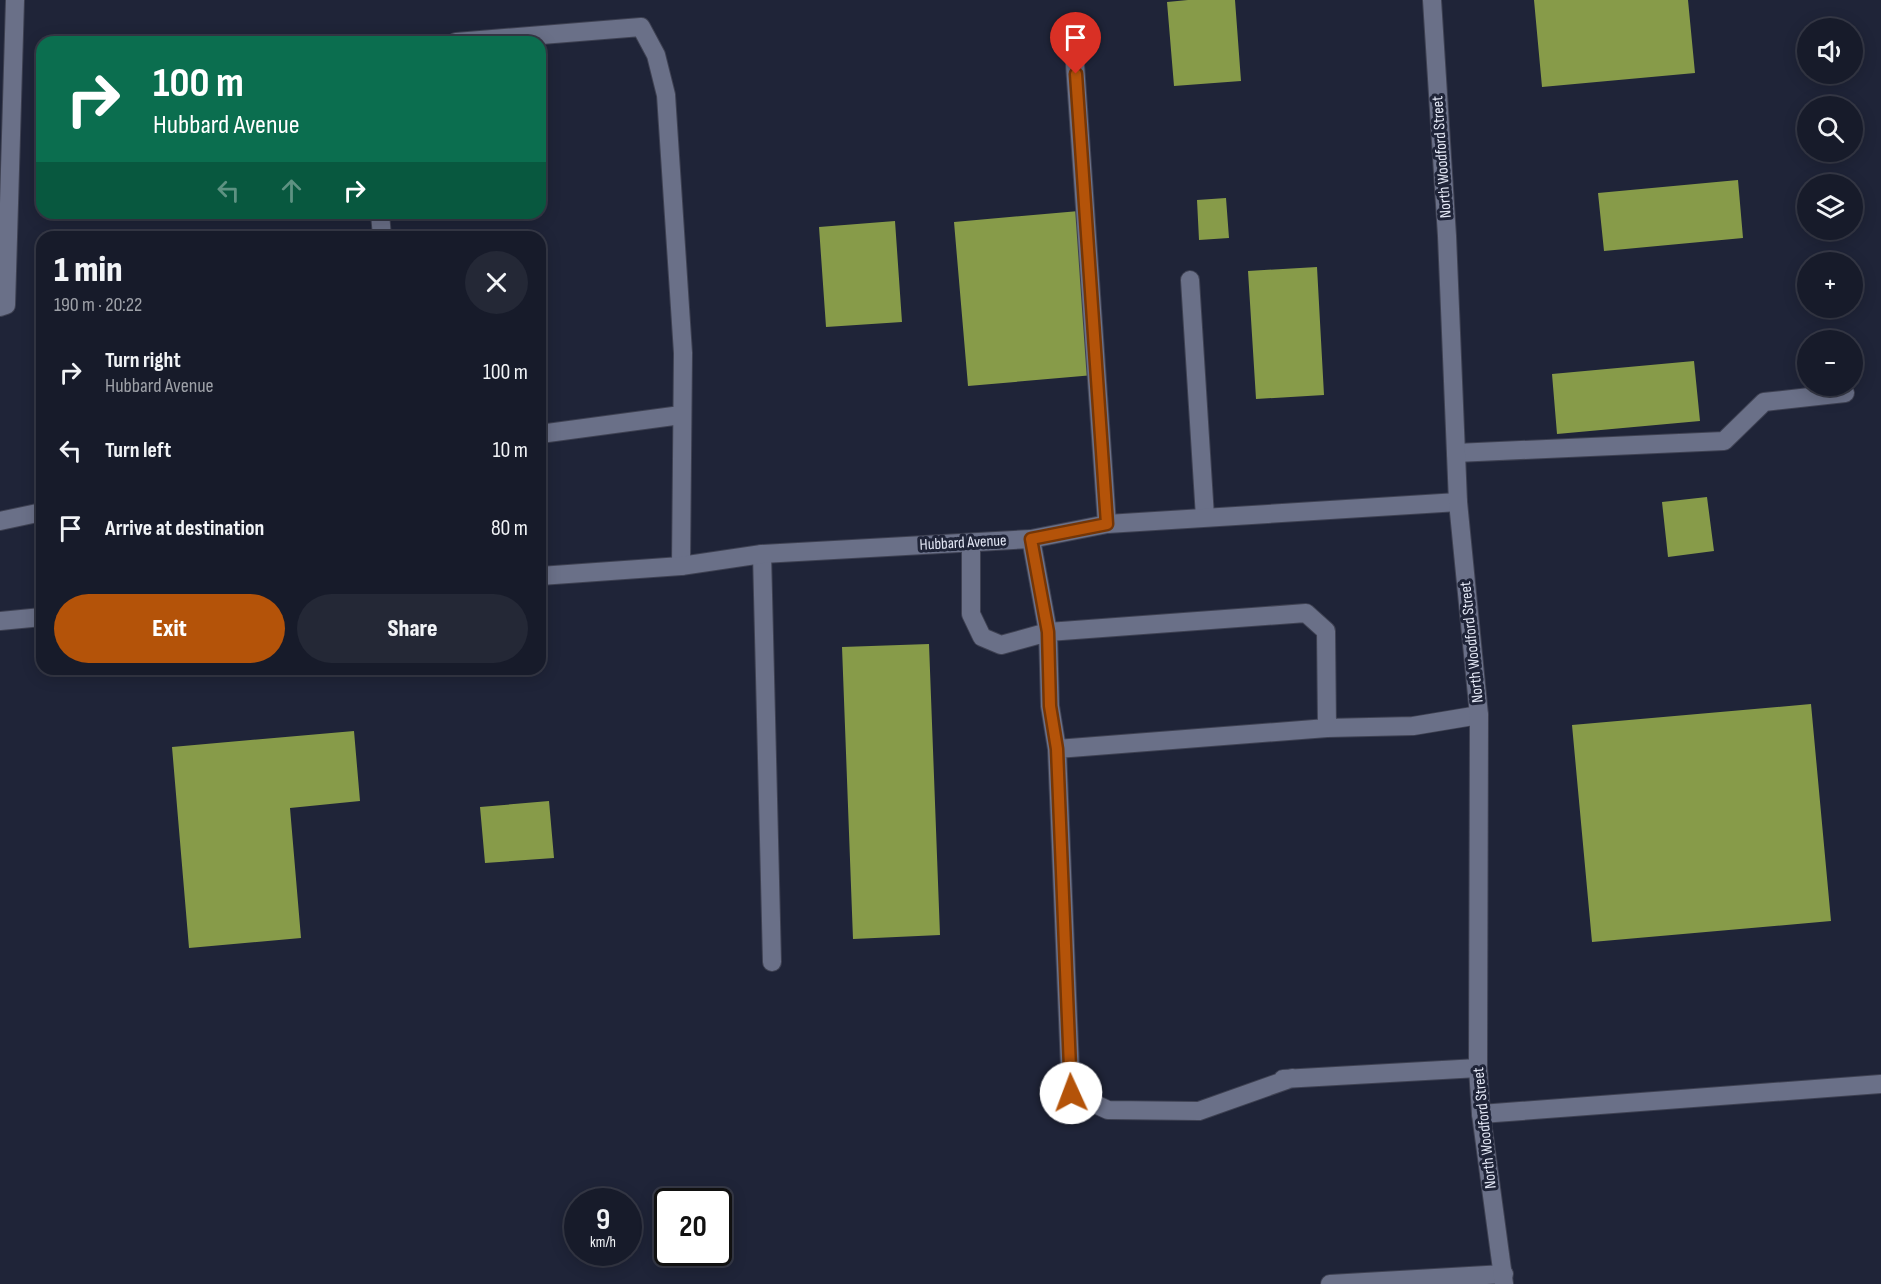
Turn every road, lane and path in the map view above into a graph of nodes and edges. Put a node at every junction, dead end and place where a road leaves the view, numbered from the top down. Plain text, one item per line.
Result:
1 (15, 0) edge
2 (1432, 0) edge
3 (530, 36) edge
4 (1074, 50) dead end
5 (1190, 280) dead end
6 (0, 307) edge
7 (1818, 396) edge
8 (681, 415) junction
9 (546, 433) edge
10 (1456, 453) junction
11 (1458, 502) junction
12 (36, 513) edge
13 (1205, 517) junction
14 (0, 521) edge
15 (1107, 524) junction
16 (1031, 539) junction
17 (971, 543) junction
18 (762, 554) junction
19 (681, 566) junction
20 (546, 576) edge
21 (36, 618) edge
22 (0, 621) edge
23 (1048, 632) junction
24 (1479, 715) junction
25 (1327, 728) junction
26 (1057, 749) junction
27 (772, 962) dead end
28 (1478, 1068) junction
29 (1881, 1084) edge
30 (1480, 1114) junction
31 (1504, 1279) edge
32 (1368, 1282) edge
33 (1330, 1284) edge

1 - 6 street
2 - 10 street, North Woodford Street
3 - 8 street
4 - 15 street
5 - 13 street
7 - 10 street
8 - 9 street
8 - 19 street
10 - 11 street, North Woodford Street
11 - 13 street, Hubbard Avenue
11 - 24 street, North Woodford Street
12 - 14 street
13 - 15 street, Hubbard Avenue
15 - 16 street, Hubbard Avenue
16 - 17 street, Hubbard Avenue
16 - 23 street
17 - 18 street, Hubbard Avenue
17 - 23 street
18 - 19 street, Hubbard Avenue
18 - 27 street
19 - 20 street, Hubbard Avenue
21 - 22 street
23 - 25 street
23 - 26 street
24 - 25 street
24 - 28 street, North Woodford Street
25 - 26 street
26 - 28 street
28 - 30 street, North Woodford Street
29 - 30 street
30 - 31 street, North Woodford Street
31 - 32 street
32 - 33 street

